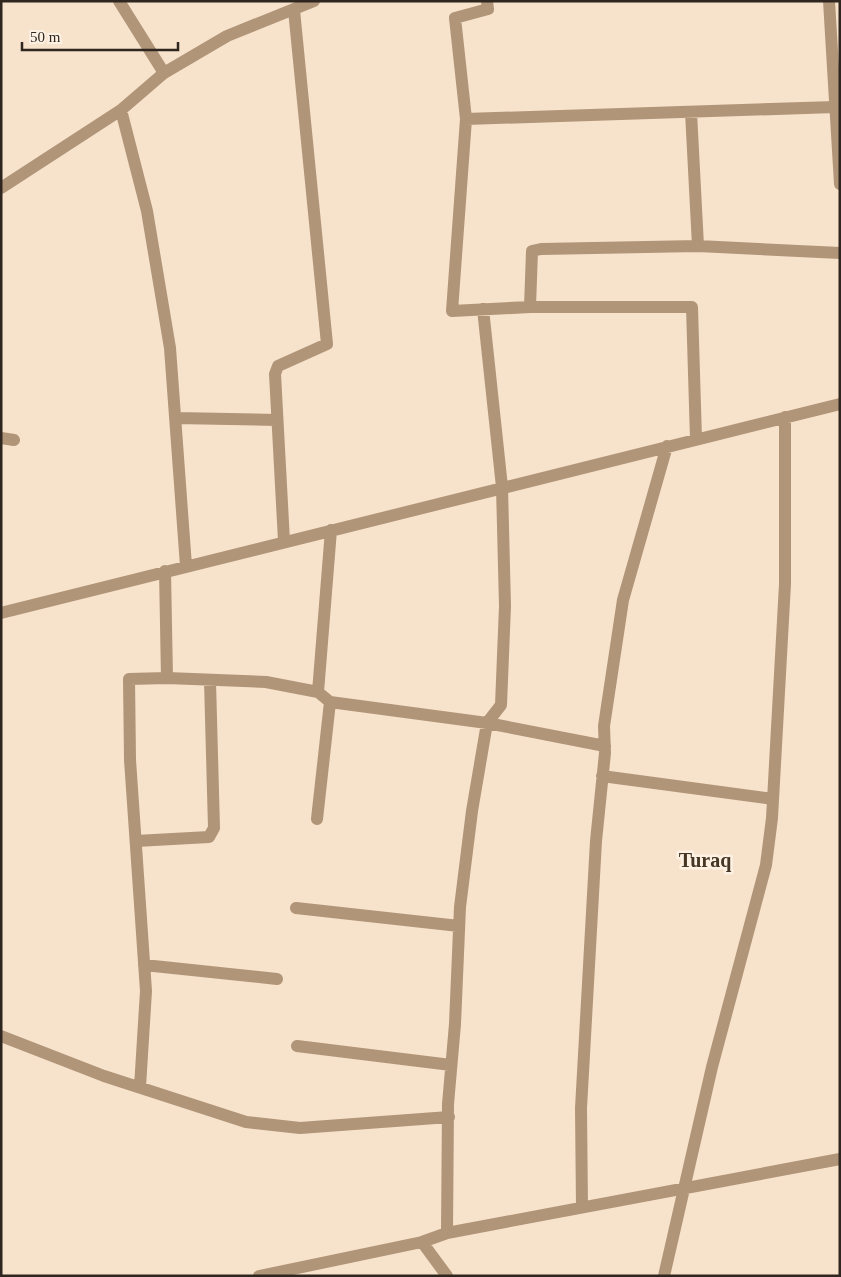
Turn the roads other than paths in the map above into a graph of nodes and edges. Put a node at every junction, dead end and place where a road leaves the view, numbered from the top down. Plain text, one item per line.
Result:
1 (119, 1) edge
2 (314, 1) edge
3 (486, 1) edge
4 (830, 1) edge
5 (294, 10) junction
6 (164, 73) junction
7 (835, 107) junction
8 (121, 110) junction
9 (691, 112) junction
10 (466, 119) junction
11 (840, 184) edge
12 (1, 188) edge
13 (698, 246) junction
14 (840, 253) edge
15 (530, 306) junction
16 (483, 309) junction
17 (840, 404) edge
18 (785, 417) junction
19 (176, 418) junction
20 (278, 420) junction
21 (696, 439) junction
22 (667, 446) junction
23 (502, 487) junction
24 (331, 530) junction
25 (284, 541) junction
26 (186, 566) junction
27 (165, 571) junction
28 (1, 613) edge
29 (168, 678) junction
30 (210, 681) junction
31 (318, 692) junction
32 (330, 702) junction
33 (487, 723) junction
34 (605, 746) junction
35 (602, 776) junction
36 (773, 799) junction
37 (317, 819) dead end
38 (136, 841) junction
39 (296, 908) dead end
40 (459, 926) junction
41 (144, 966) junction
42 (276, 979) dead end
43 (1, 1036) edge
44 (297, 1046) dead end
45 (451, 1065) junction
46 (140, 1088) junction
47 (449, 1117) junction
48 (840, 1159) edge
49 (683, 1189) junction
50 (582, 1208) junction
51 (447, 1233) junction
52 (422, 1242) junction
53 (314, 1270) edge
54 (259, 1276) edge
55 (447, 1276) edge
56 (664, 1276) edge

1 - 6 street
2 - 5 street
3 - 10 street
4 - 7 street
5 - 6 street
5 - 20 street
6 - 8 street
7 - 9 street
7 - 11 street
8 - 12 street
8 - 19 street
9 - 10 street
9 - 13 street
10 - 16 street
13 - 14 street
13 - 15 street
15 - 16 street
15 - 21 street
16 - 23 street
17 - 18 street
18 - 21 street
18 - 36 street
19 - 20 street
19 - 26 street
20 - 25 street
21 - 22 street
22 - 23 street
22 - 34 street
23 - 24 street
23 - 33 street
24 - 25 street
24 - 31 street
25 - 26 street
26 - 27 street
27 - 28 street
27 - 29 street
29 - 30 street
29 - 38 street
30 - 31 street
30 - 38 street
31 - 32 street
32 - 33 street
32 - 37 street
33 - 34 street
33 - 40 street
34 - 35 street
35 - 36 street
35 - 50 street
36 - 49 street
38 - 41 street
39 - 40 street
40 - 45 street
41 - 42 street
41 - 46 street
43 - 46 street
44 - 45 street
45 - 47 street
46 - 47 street
47 - 51 street
48 - 49 street
49 - 50 street
49 - 56 street
50 - 51 street
51 - 52 street
52 - 53 street
52 - 55 street
53 - 54 street

